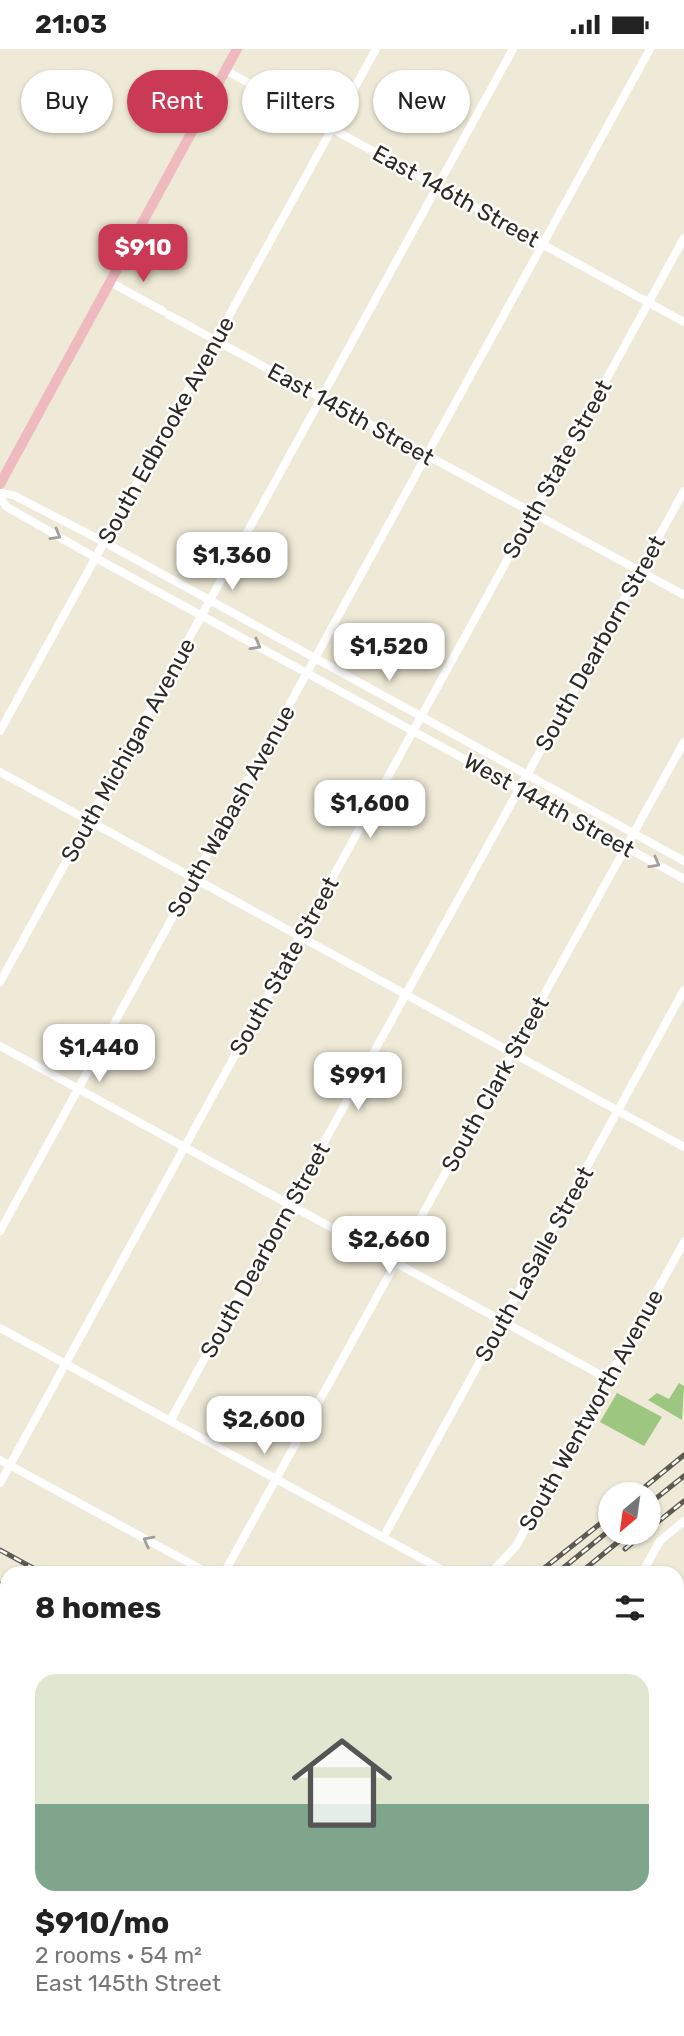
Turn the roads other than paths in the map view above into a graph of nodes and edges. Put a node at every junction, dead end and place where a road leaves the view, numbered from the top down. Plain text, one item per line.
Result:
1 (237, 49) edge
2 (376, 49) edge
3 (513, 49) edge
4 (650, 49) edge
5 (225, 70) edge
6 (359, 81) edge
7 (191, 133) edge
8 (331, 133) edge
9 (340, 133) edge
10 (438, 187) junction
11 (684, 238) edge
12 (543, 245) junction
13 (110, 282) junction
14 (649, 303) junction
15 (684, 322) edge
16 (216, 340) junction
17 (322, 398) junction
18 (427, 455) junction
19 (0, 484) edge
20 (684, 491) edge
21 (0, 495) edge
22 (533, 513) junction
23 (104, 542) junction
24 (96, 558) junction
25 (640, 571) junction
26 (684, 595) edge
27 (211, 600) junction
28 (202, 615) junction
29 (315, 658) junction
30 (307, 673) junction
31 (421, 717) junction
32 (0, 731) edge
33 (413, 731) junction
34 (684, 742) edge
35 (0, 772) edge
36 (527, 775) junction
37 (519, 789) junction
38 (89, 821) junction
39 (633, 834) junction
40 (626, 847) junction
41 (684, 861) edge
42 (194, 878) junction
43 (684, 879) edge
44 (300, 937) junction
45 (0, 982) edge
46 (684, 990) edge
47 (406, 995) junction
48 (0, 1046) edge
49 (512, 1053) junction
50 (78, 1089) junction
51 (618, 1111) junction
52 (184, 1147) junction
53 (684, 1147) edge
54 (290, 1205) junction
55 (0, 1231) edge
56 (684, 1242) edge
57 (396, 1263) junction
58 (502, 1321) junction
59 (0, 1328) edge
60 (65, 1364) junction
61 (608, 1379) junction
62 (170, 1421) junction
63 (0, 1460) edge
64 (9, 1465) junction
65 (276, 1479) junction
66 (0, 1482) edge
67 (684, 1521) edge
68 (383, 1538) junction
69 (195, 1566) edge
70 (228, 1566) edge
71 (435, 1566) edge
72 (497, 1566) edge
73 (646, 1566) edge

1 - 5 main road
2 - 6 street, South Edbrooke Avenue
3 - 10 street, South Michigan Avenue
4 - 12 street, South Wabash Avenue
7 - 13 main road
8 - 16 street, South Edbrooke Avenue
9 - 10 street, East 146th Street
10 - 12 street, East 146th Street
10 - 17 street, South Michigan Avenue
11 - 14 street, South State Street
12 - 14 street, East 146th Street
12 - 18 street, South Wabash Avenue
13 - 16 street, East 145th Street
13 - 19 main road
14 - 15 street, East 146th Street
14 - 22 street, South State Street
16 - 17 street, East 145th Street
16 - 23 street, South Edbrooke Avenue
17 - 18 street, East 145th Street
17 - 27 street, South Michigan Avenue
18 - 22 street, East 145th Street
18 - 29 street, South Wabash Avenue
20 - 25 street, South Dearborn Street
21 - 23 street, West 144th Street
21 -> 24 street, West 144th Street
22 - 25 street, East 145th Street
22 - 31 street, South State Street
23 - 24 street, South Edbrooke Avenue
23 - 27 street, West 144th Street
24 - 28 street, West 144th Street
24 - 32 street, South Edbrooke Avenue
25 - 26 street, East 145th Street
25 - 36 street, South Dearborn Street
27 - 28 street, South Michigan Avenue
27 - 29 street, West 144th Street
28 -> 30 street, West 144th Street
28 - 38 street, South Michigan Avenue
29 - 30 street, South Wabash Avenue
29 - 31 street, West 144th Street
30 - 33 street, West 144th Street
30 - 42 street, South Wabash Avenue
31 - 33 street, South State Street
31 - 36 street, West 144th Street
33 - 37 street, West 144th Street
33 - 44 street, South State Street
34 - 39 street, South Clark Street
35 - 38 street
36 - 37 street, South Dearborn Street
36 - 39 street, West 144th Street
37 - 40 street, West 144th Street
37 - 47 street, South Dearborn Street
38 - 42 street
38 - 45 street, South Michigan Avenue
39 - 40 street, South Clark Street
39 - 41 street, West 144th Street
40 -> 43 street, West 144th Street
40 - 49 street, South Clark Street
42 - 44 street
42 - 50 street, South Wabash Avenue
44 - 47 street
44 - 52 street, South State Street
46 - 51 street, South LaSalle Street
47 - 49 street
47 - 54 street, South Dearborn Street
48 - 50 street
49 - 51 street
49 - 57 street, South Clark Street
50 - 52 street
50 - 55 street, South Wabash Avenue
51 - 53 street
51 - 58 street, South LaSalle Street
52 - 54 street
52 - 60 street, South State Street
54 - 57 street
54 - 62 street, South Dearborn Street
56 - 61 street, South Wentworth Avenue
57 - 58 street
57 - 65 street, South Clark Street
58 - 61 street
58 - 68 street, South LaSalle Street
59 - 60 street
60 - 62 street
60 - 64 street, South State Street
61 - 72 street, South Wentworth Avenue
62 - 65 street
63 - 64 street
64 - 66 street, South State Street
69 -> 64 street
65 - 68 street
65 - 70 street, South Clark Street
67 - 73 street
68 - 71 street

